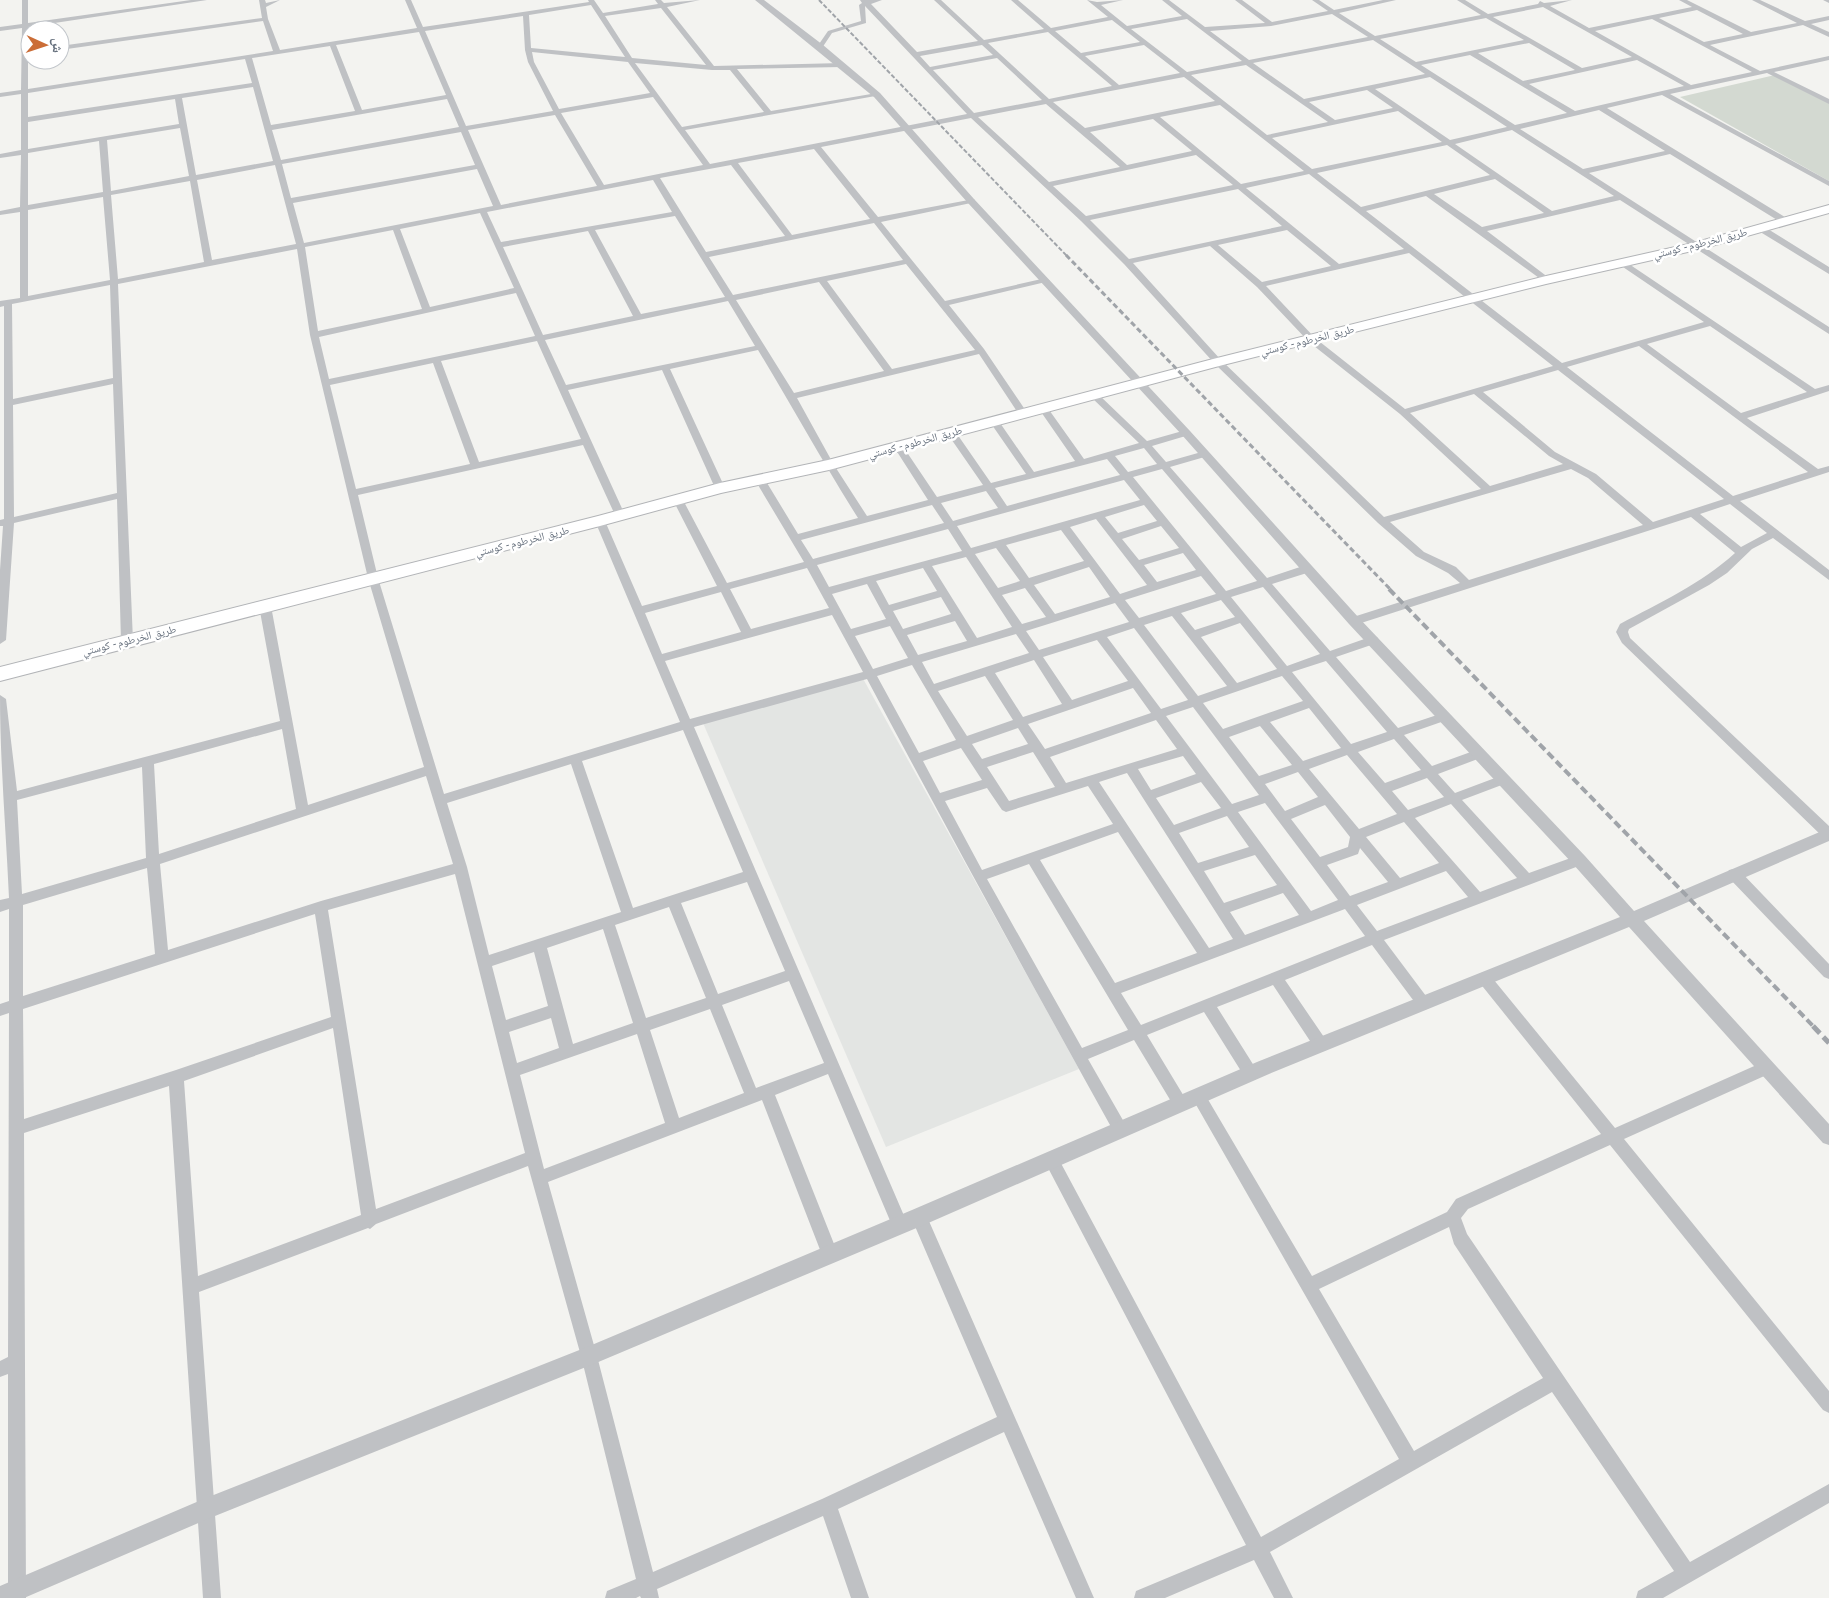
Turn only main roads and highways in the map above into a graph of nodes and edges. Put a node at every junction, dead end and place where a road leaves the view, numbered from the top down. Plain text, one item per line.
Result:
1 (1829, 209) edge
2 (0, 674) edge

1 - 2 highway, طريق الخرطوم - كوستي

